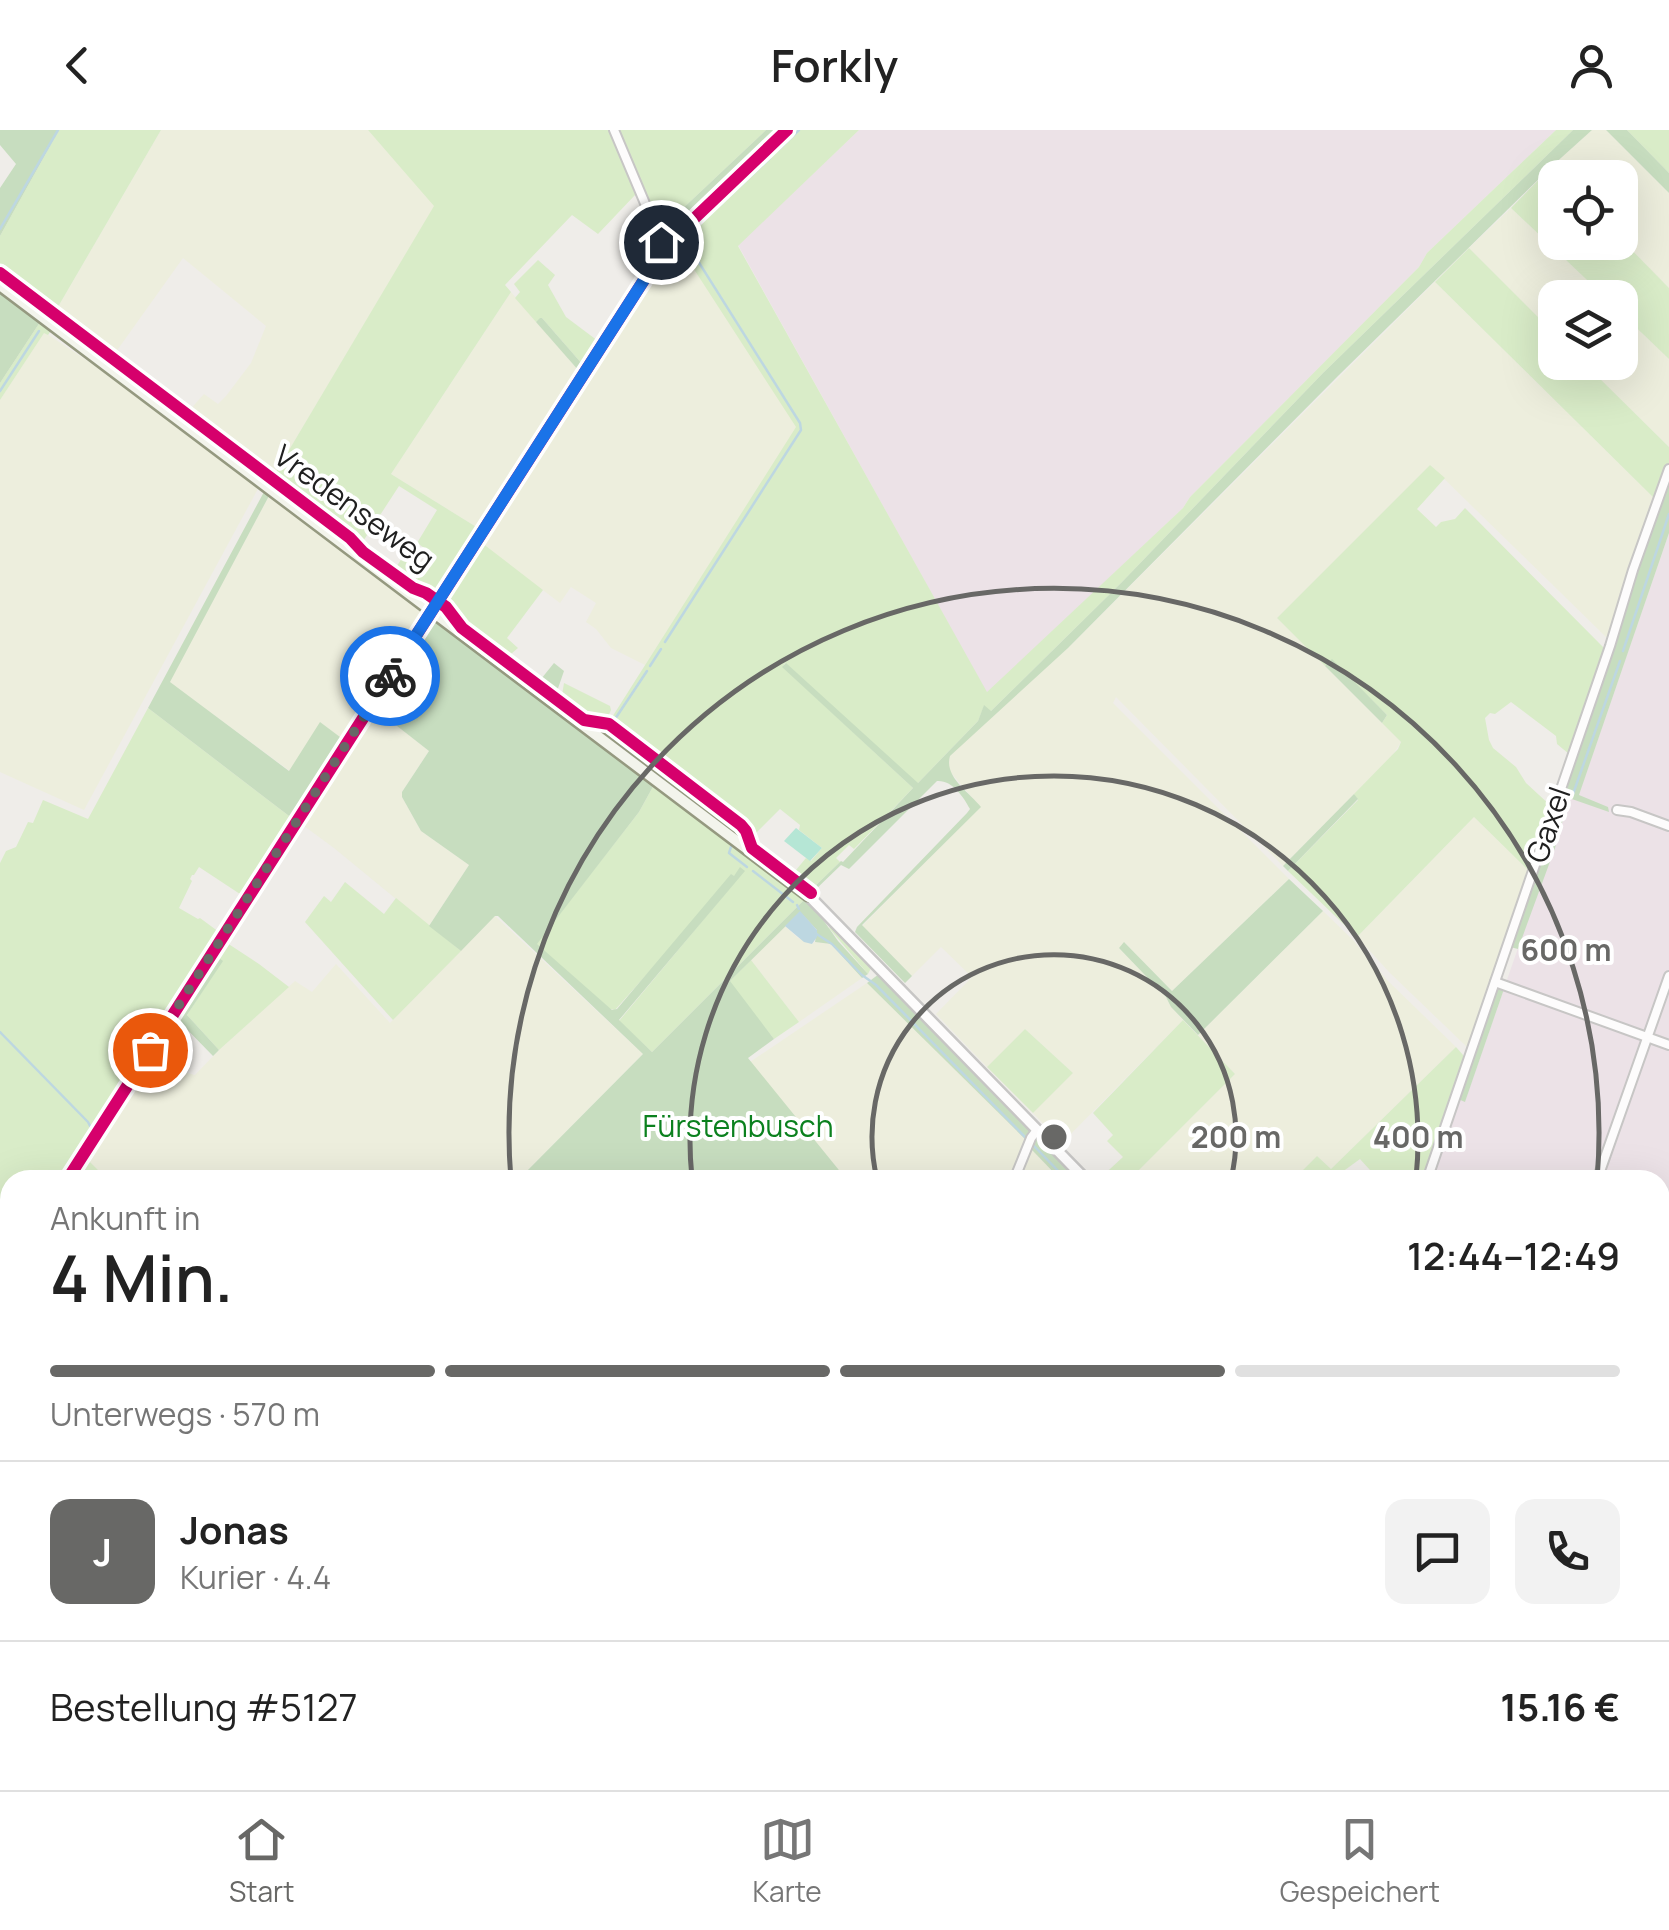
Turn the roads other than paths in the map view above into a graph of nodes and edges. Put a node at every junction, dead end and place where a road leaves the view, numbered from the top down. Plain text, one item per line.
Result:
1 (614, 130) edge
2 (788, 130) edge
3 (662, 244) junction
4 (0, 285) edge
5 (1669, 469) edge
6 (432, 611) junction
7 (1617, 810) dead end
8 (1669, 826) edge
9 (808, 896) joint
10 (1669, 976) edge
11 (1495, 982) junction
12 (1648, 1038) junction
13 (1669, 1044) edge
14 (1037, 1130) junction
15 (73, 1170) edge
16 (1018, 1170) edge
17 (1076, 1170) edge
18 (1430, 1170) edge
19 (1601, 1170) edge

1 - 3 street
2 - 3 street
3 - 6 street
4 - 6 main road, Vredenseweg
5 - 11 street, Gaxel
6 - 9 main road, Vredenseweg
6 - 15 street
7 - 8 street
9 - 14 street
10 - 12 street
11 - 12 street
11 - 18 street, Gaxel
12 - 13 street
12 - 19 street
14 - 16 street
14 - 17 street

